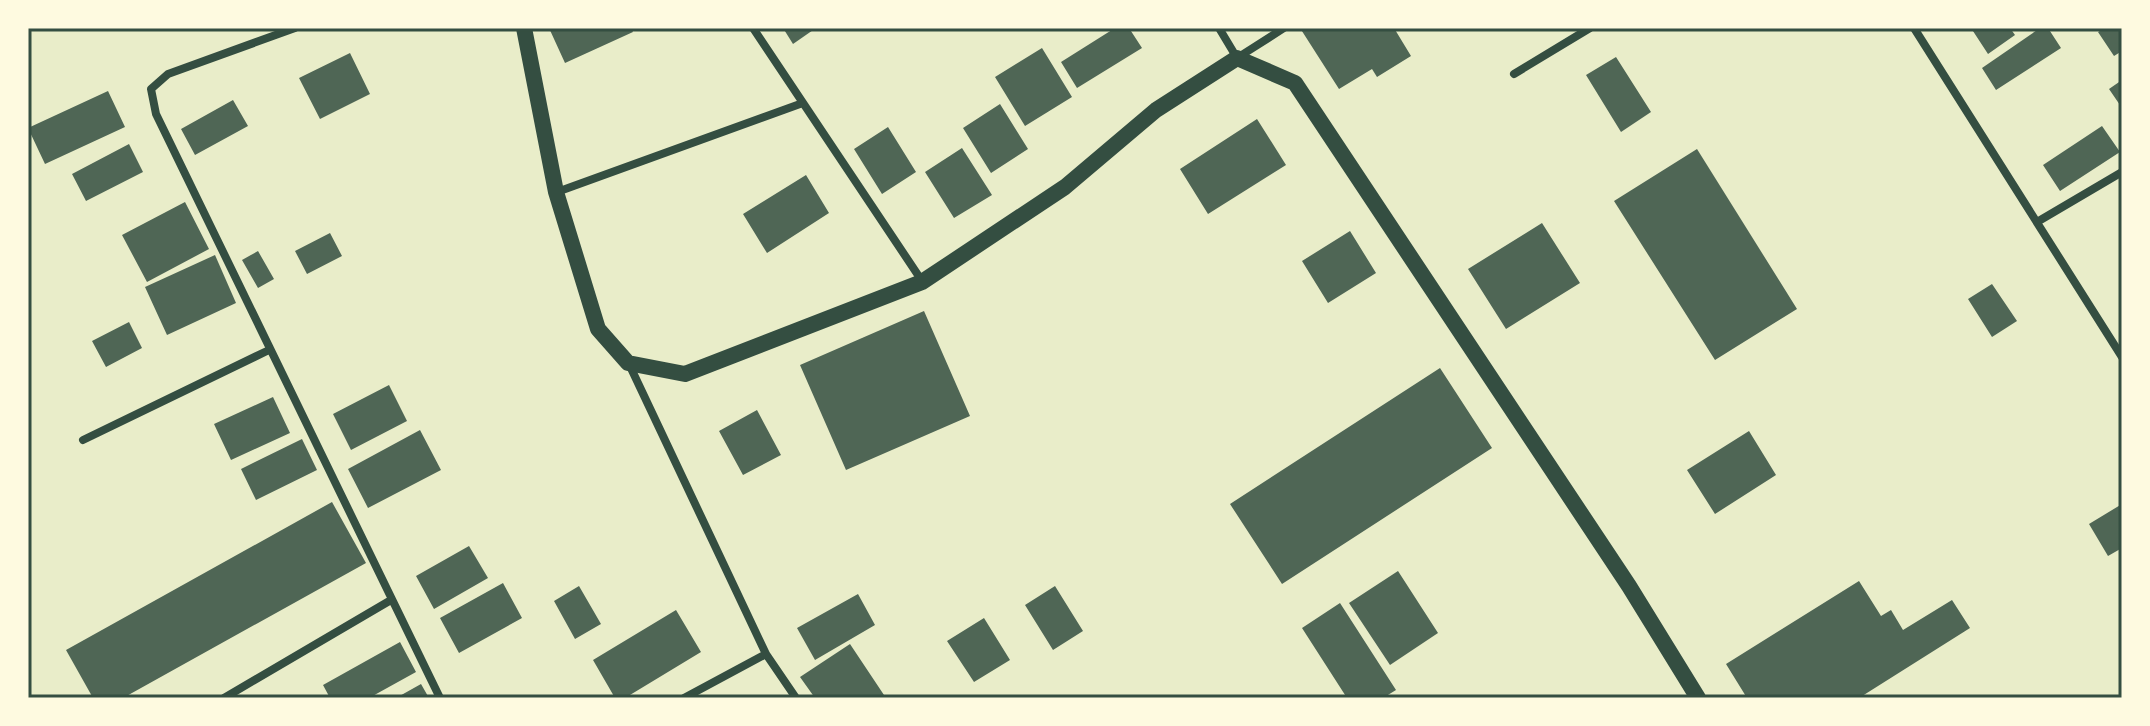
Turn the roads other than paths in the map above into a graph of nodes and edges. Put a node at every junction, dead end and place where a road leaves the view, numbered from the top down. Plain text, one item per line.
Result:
1 (295, 28) edge
2 (524, 28) edge
3 (753, 28) edge
4 (1219, 28) edge
5 (1284, 28) edge
6 (1590, 28) edge
7 (1914, 28) edge
8 (1237, 58) junction
9 (1514, 74) dead end
10 (800, 104) junction
11 (2122, 172) edge
12 (556, 192) junction
13 (2037, 222) junction
14 (922, 282) junction
15 (269, 350) junction
16 (2122, 357) edge
17 (628, 363) junction
18 (83, 440) dead end
19 (391, 600) junction
20 (766, 654) junction
21 (224, 698) edge
22 (440, 698) edge
23 (684, 698) edge
24 (796, 698) edge
25 (1698, 698) edge

1 - 15 street
2 - 12 main road
3 - 10 street
4 - 8 street
5 - 8 street
6 - 9 street
7 - 13 street
8 - 14 main road
8 - 25 main road
10 - 12 street
10 - 14 street
11 - 13 street
12 - 17 main road
13 - 16 street
14 - 17 main road
15 - 18 street
15 - 19 street
17 - 20 street
19 - 21 street
19 - 22 street
20 - 23 street
20 - 24 street

